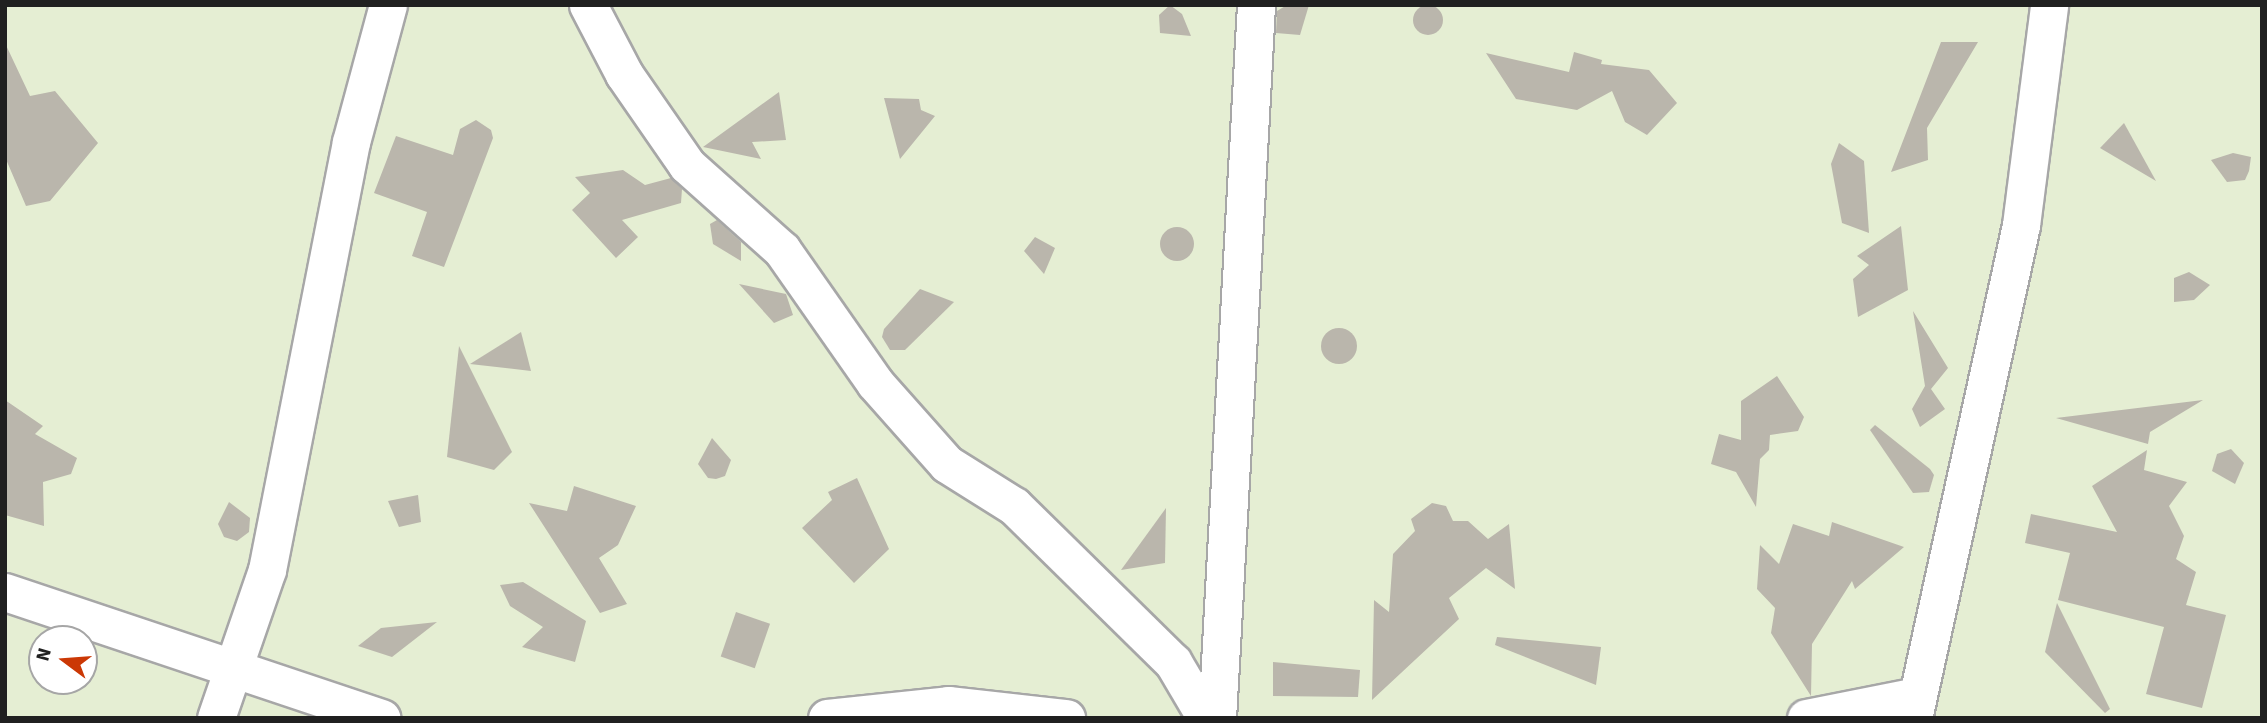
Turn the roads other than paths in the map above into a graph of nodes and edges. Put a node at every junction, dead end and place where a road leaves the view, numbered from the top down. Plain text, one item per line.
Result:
1 (387, 5) edge
2 (587, 5) edge
3 (1256, 5) edge
4 (2049, 5) edge
5 (5, 592) edge
6 (235, 672) junction
7 (1915, 707) edge
8 (216, 718) edge
9 (381, 718) edge
10 (827, 718) edge
11 (1066, 718) edge
12 (1206, 718) edge
13 (1217, 718) edge
14 (1806, 718) edge

1 - 6 street
2 - 12 street
3 - 13 street
4 - 7 street
5 - 6 street
6 - 8 street
6 - 9 street
7 - 14 street
10 - 11 street

